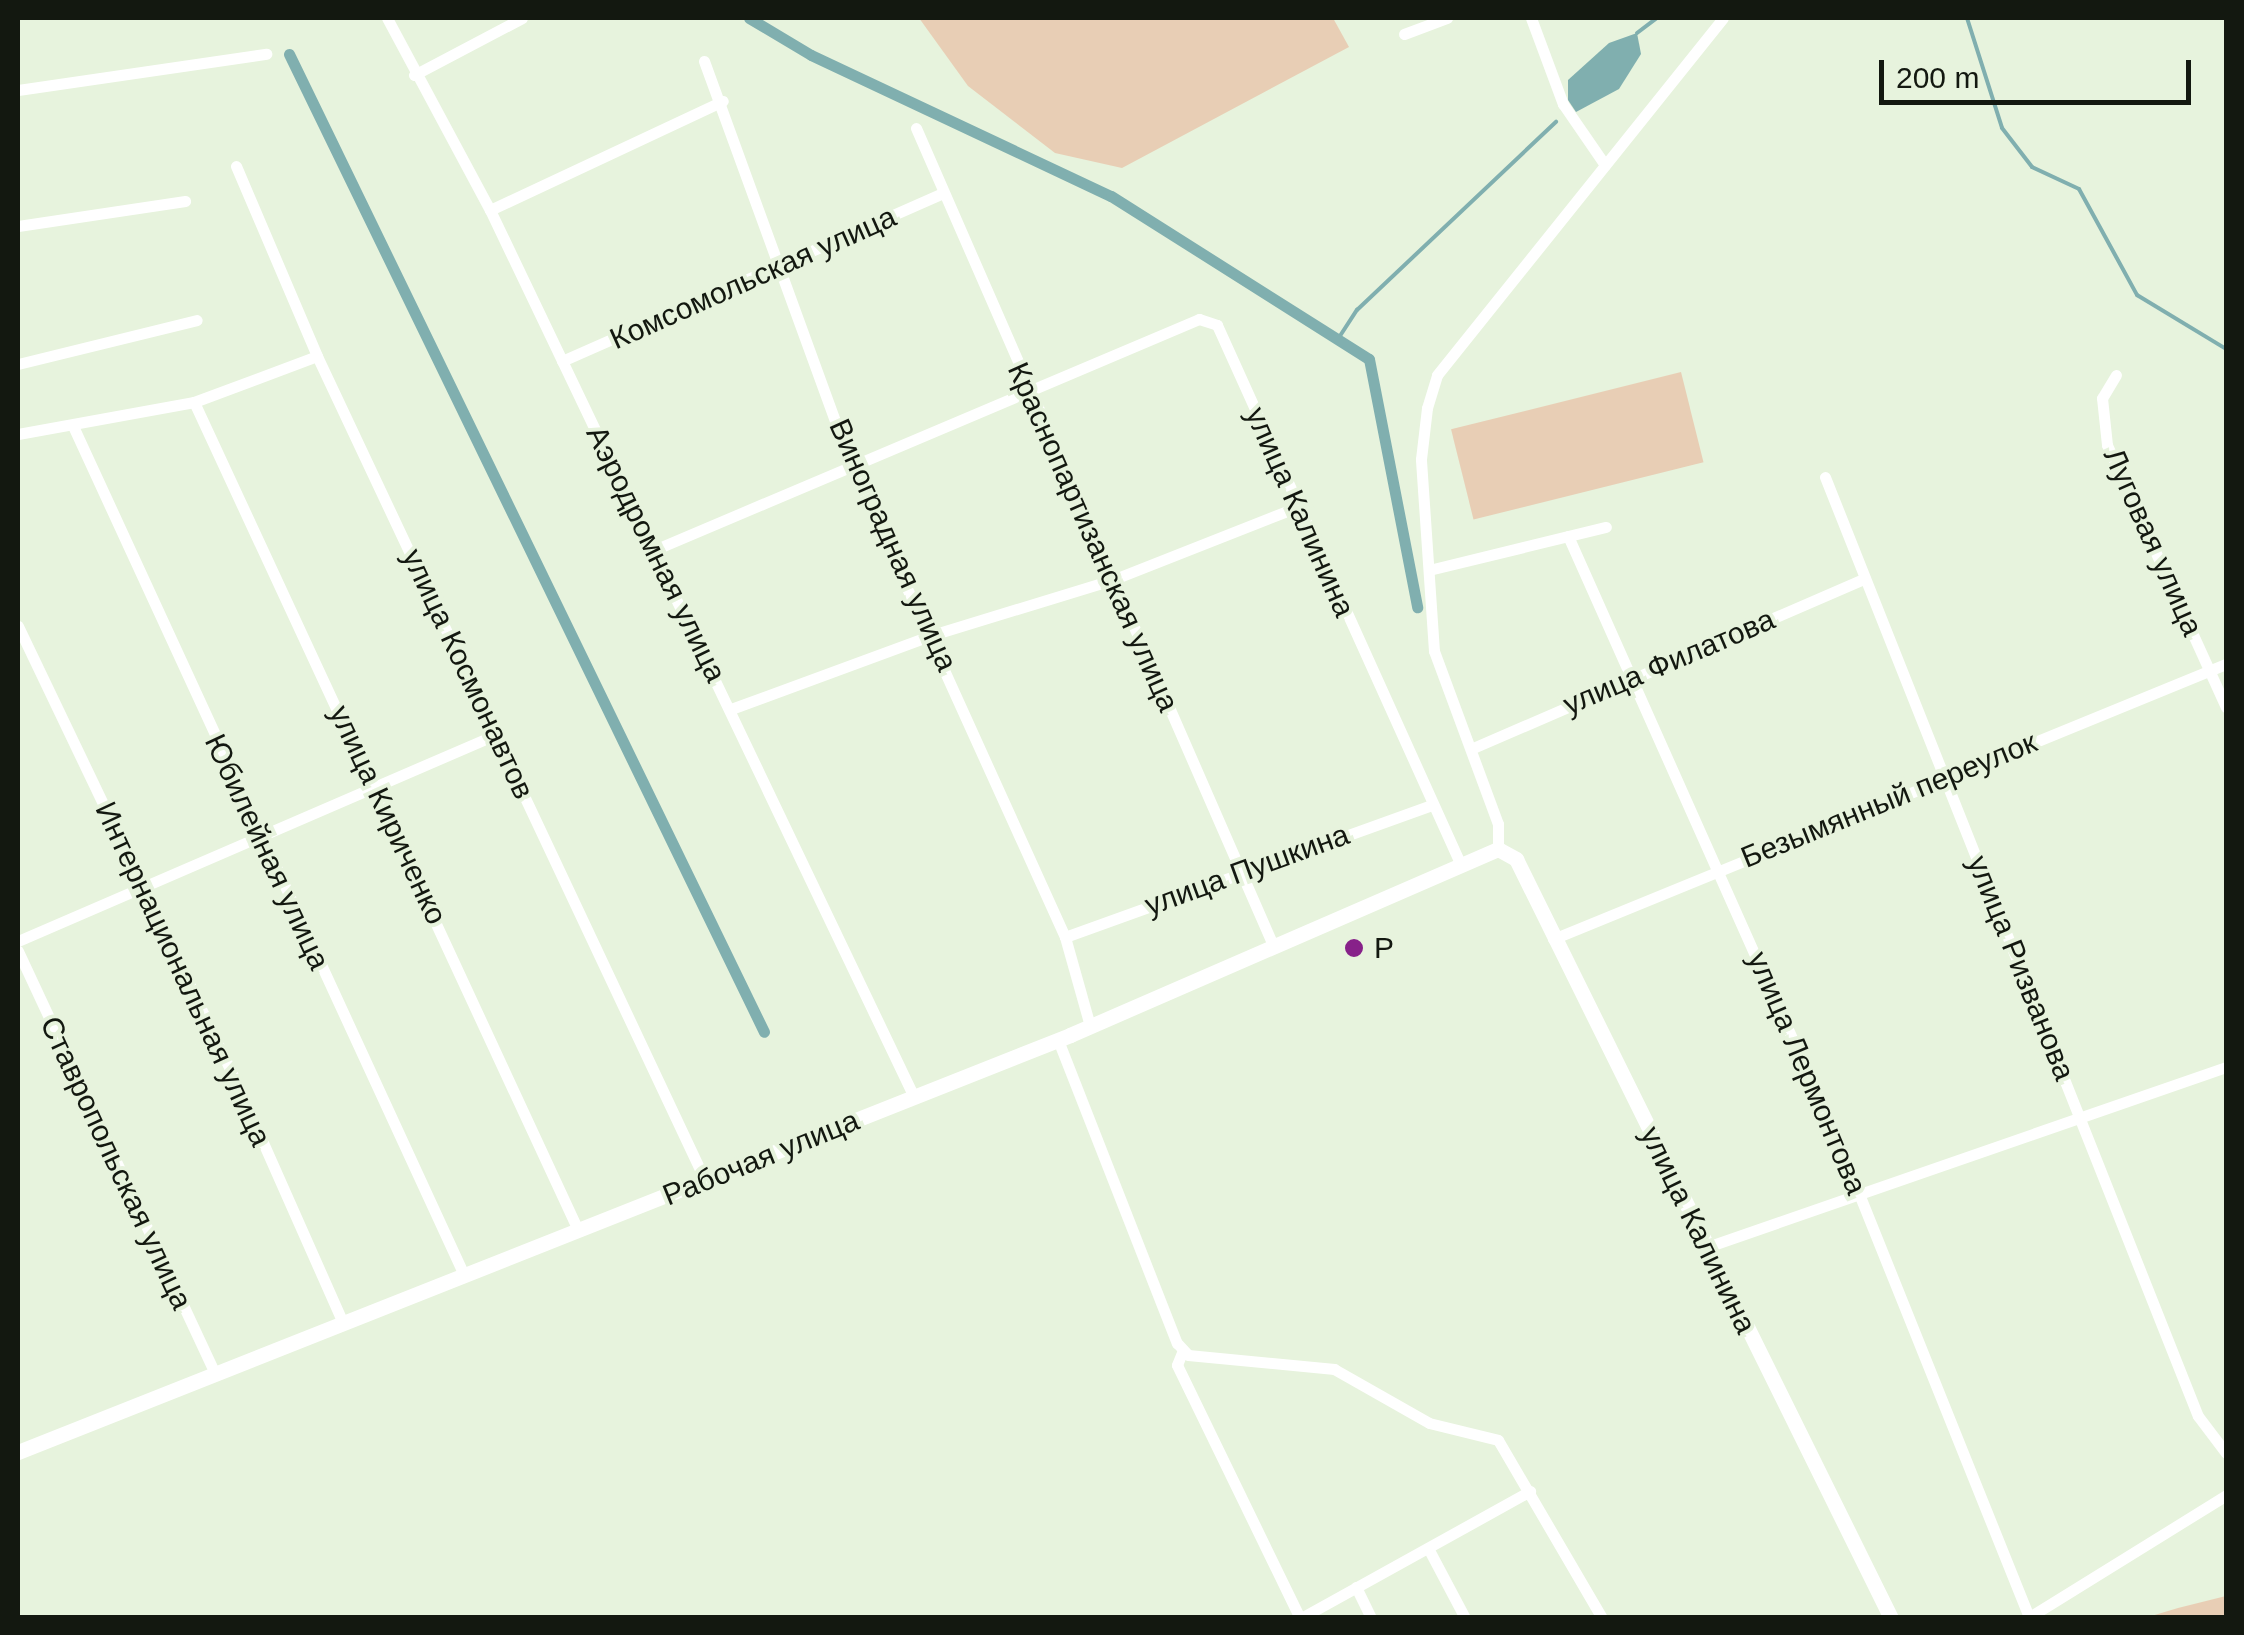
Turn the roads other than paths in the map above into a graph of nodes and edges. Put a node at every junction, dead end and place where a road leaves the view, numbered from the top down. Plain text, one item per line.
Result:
1 (387, 18) edge
2 (522, 18) edge
3 (1447, 18) edge
4 (1531, 18) edge
5 (1723, 18) edge
6 (1404, 34) dead end
7 (266, 54) dead end
8 (704, 61) dead end
9 (414, 75) junction
10 (18, 90) edge
11 (723, 102) junction
12 (916, 128) dead end
13 (1605, 165) junction
14 (236, 166) dead end
15 (943, 193) junction
16 (186, 200) dead end
17 (490, 210) junction
18 (18, 226) edge
19 (783, 267) junction
20 (197, 320) dead end
21 (317, 356) junction
22 (562, 361) junction
23 (18, 364) edge
24 (2116, 375) dead end
25 (1027, 389) junction
26 (194, 402) junction
27 (73, 426) junction
28 (18, 434) edge
29 (852, 467) junction
30 (1825, 477) dead end
31 (1297, 507) junction
32 (1606, 527) dead end
33 (1568, 536) junction
34 (654, 550) junction
35 (1429, 570) junction
36 (1865, 578) junction
37 (1112, 580) junction
38 (18, 626) edge
39 (932, 635) junction
40 (2226, 664) edge
41 (2212, 670) junction
42 (1632, 678) junction
43 (731, 708) junction
44 (2226, 708) edge
45 (497, 734) junction
46 (1472, 748) junction
47 (1945, 778) junction
48 (375, 786) junction
49 (1431, 806) junction
50 (259, 837) junction
51 (1498, 850) junction
52 (1460, 863) junction
53 (1718, 868) junction
54 (1240, 870) junction
55 (143, 889) junction
56 (1065, 937) junction
57 (1553, 939) junction
58 (18, 941) edge
59 (1273, 945) junction
60 (18, 951) edge
61 (1090, 1026) junction
62 (1058, 1040) junction
63 (2226, 1068) edge
64 (914, 1097) junction
65 (2081, 1122) junction
66 (706, 1180) junction
67 (1858, 1192) junction
68 (578, 1230) junction
69 (1707, 1247) junction
70 (464, 1275) junction
71 (343, 1323) junction
72 (1180, 1346) junction
73 (215, 1374) junction
74 (18, 1452) edge
75 (2226, 1453) edge
76 (1530, 1491) junction
77 (2226, 1495) edge
78 (1428, 1548) junction
79 (1356, 1588) junction
80 (2029, 1617) edge
81 (1300, 1618) edge
82 (1371, 1618) edge
83 (1464, 1618) edge
84 (1602, 1618) edge
85 (1890, 1618) edge

1 - 9 street, Аэродромная улица
2 - 9 street
3 - 6 street
4 - 13 street
5 - 13 street
7 - 10 street
8 - 11 street, Виноградная улица
9 - 17 street, Аэродромная улица
11 - 17 street
11 - 19 street, Виноградная улица
12 - 15 street, Краснопартизанская улица
13 - 35 street
14 - 21 street, улица Космонавтов
15 - 19 street, Комсомольская улица
15 - 25 street, Краснопартизанская улица
16 - 18 street
17 - 22 street, Аэродромная улица
19 - 22 street, Комсомольская улица
19 - 29 street, Виноградная улица
20 - 23 street
21 - 26 street
21 - 45 street, улица Космонавтов
22 - 34 street, Аэродромная улица
24 - 41 street, Луговая улица
25 - 29 street
25 - 31 street, улица Калинина
25 - 37 street, Краснопартизанская улица
26 - 27 street
26 - 48 street, улица Кириченко
27 - 28 street
27 - 50 street, Юбилейная улица
29 - 34 street
29 - 39 street, Виноградная улица
30 - 36 street, улица Ризванова
31 - 37 street
31 - 49 street, улица Калинина
32 - 33 street
33 - 35 street
33 - 42 street, улица Лермонтова
34 - 43 street, Аэродромная улица
35 - 46 street
36 - 42 street, улица Филатова
36 - 47 street, улица Ризванова
37 - 39 street
37 - 54 street, Краснопартизанская улица
38 - 55 street, Интернациональная улица
39 - 43 street
39 - 56 street, Виноградная улица
40 - 41 street, Безымянный переулок
41 - 44 street, Луговая улица
41 - 47 street, Безымянный переулок
42 - 46 street, улица Филатова
42 - 53 street, улица Лермонтова
43 - 64 street, Аэродромная улица
45 - 48 street
45 - 66 street, улица Космонавтов
46 - 51 street
47 - 53 street, Безымянный переулок
47 - 65 street, улица Ризванова
48 - 50 street
48 - 68 street, улица Кириченко
49 - 52 street, улица Калинина
49 - 54 street, улица Пушкина
50 - 55 street
50 - 70 street, Юбилейная улица
51 - 52 street, Рабочая улица
51 - 57 street, улица Калинина
52 - 59 street, Рабочая улица
53 - 57 street, Безымянный переулок
53 - 67 street, улица Лермонтова
54 - 56 street, улица Пушкина
54 - 59 street, Краснопартизанская улица
55 - 58 street
55 - 71 street, Интернациональная улица
56 - 61 street, Виноградная улица
57 - 69 street, улица Калинина
59 - 61 street, Рабочая улица
60 - 73 street, Ставропольская улица
61 - 62 street, Рабочая улица
62 - 64 street, Рабочая улица
62 - 72 street
63 - 65 street
64 - 66 street, Рабочая улица
65 - 67 street
65 - 75 street, улица Ризванова
66 - 68 street, Рабочая улица
67 - 69 street
67 - 80 street, улица Лермонтова
68 - 70 street, Рабочая улица
69 - 85 street, улица Калинина
70 - 71 street, Рабочая улица
71 - 73 street, Рабочая улица
72 - 76 street
72 - 81 street
73 - 74 street, Рабочая улица
76 - 78 street
76 - 84 street
77 - 80 street
78 - 79 street
78 - 83 street
79 - 81 street
79 - 82 street

